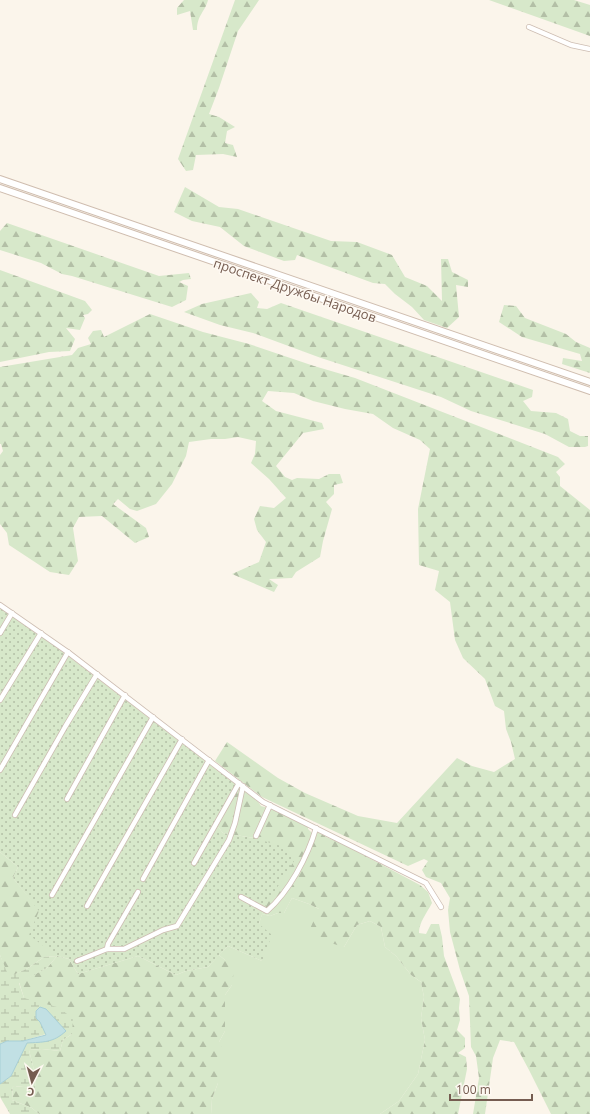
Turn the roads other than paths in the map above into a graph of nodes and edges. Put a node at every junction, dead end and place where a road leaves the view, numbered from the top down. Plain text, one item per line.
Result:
1 (529, 27) dead end
2 (590, 49) edge
3 (0, 179) edge
4 (0, 188) edge
5 (590, 382) edge
6 (590, 391) edge
7 (0, 605) edge
8 (12, 613) junction
9 (0, 633) edge
10 (41, 633) junction
11 (68, 652) junction
12 (97, 674) junction
13 (125, 695) junction
14 (0, 700) edge
15 (153, 717) junction
16 (182, 739) junction
17 (209, 760) junction
18 (0, 770) edge
19 (241, 785) junction
20 (67, 799) dead end
21 (270, 805) junction
22 (15, 815) dead end
23 (316, 828) junction
24 (256, 836) dead end
25 (194, 862) dead end
26 (143, 879) dead end
27 (138, 892) dead end
28 (52, 895) dead end
29 (241, 897) dead end
30 (87, 906) dead end
31 (441, 907) dead end
32 (107, 949) junction
33 (77, 961) dead end

1 - 2 street
3 - 5 main road, проспект Дружбы Народов
4 - 6 main road, проспект Дружбы Народов
7 - 8 street
8 - 9 street
8 - 10 street
10 - 11 street
10 - 14 street
11 - 12 street
11 - 18 street
12 - 13 street
12 - 22 street
13 - 15 street
13 - 20 street
15 - 16 street
15 - 28 street
16 - 17 street
16 - 30 street
17 - 19 street
17 - 26 street
19 - 21 street
19 - 25 street
19 - 32 street
21 - 23 street
21 - 24 street
23 - 29 street
23 - 31 street
27 - 32 street
32 - 33 street

